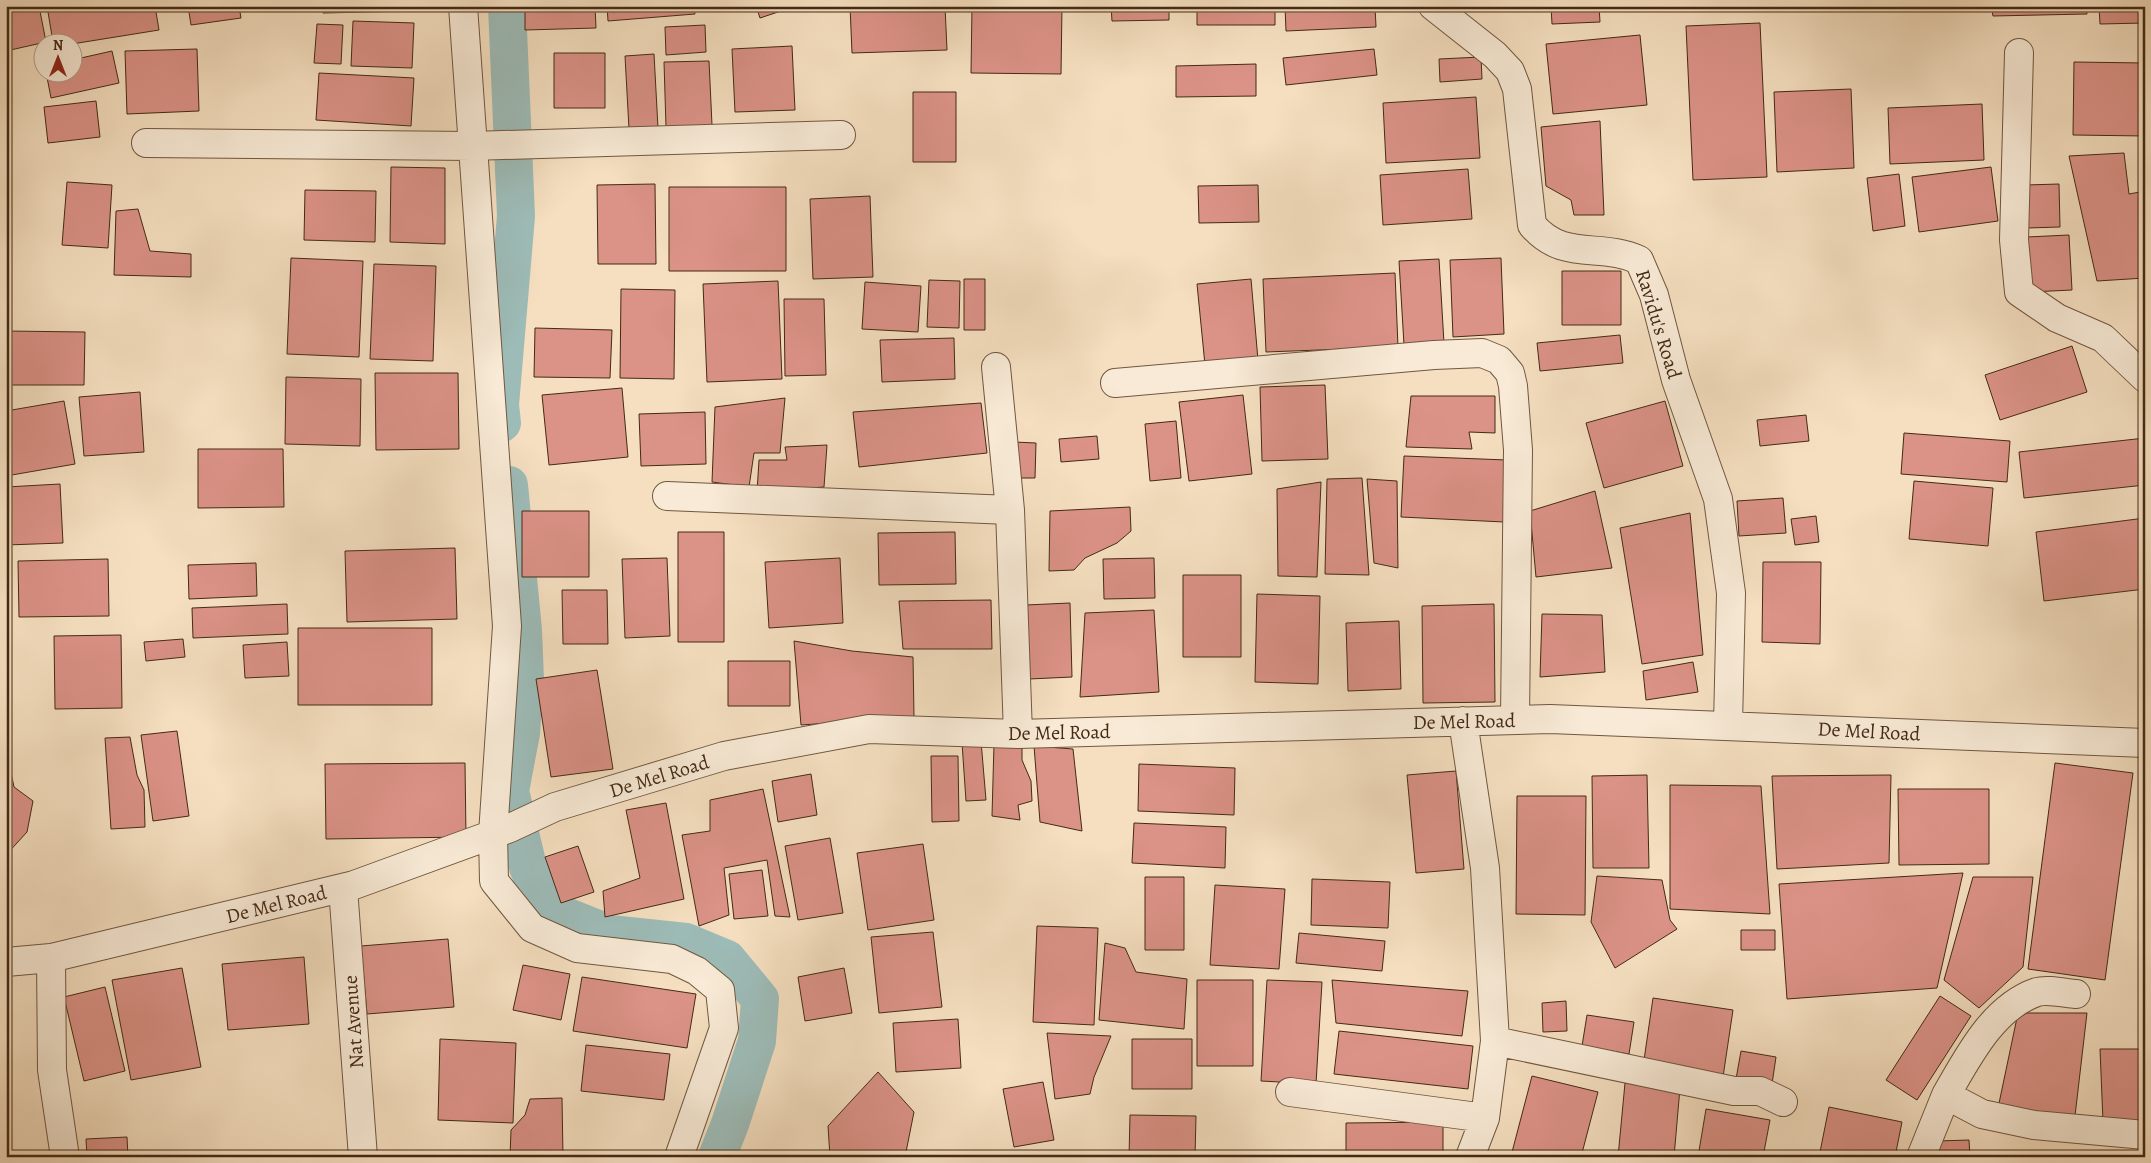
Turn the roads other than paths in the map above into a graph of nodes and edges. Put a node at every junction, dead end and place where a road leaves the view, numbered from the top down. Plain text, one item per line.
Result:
1 (463, 6) edge
2 (1433, 6) edge
3 (2019, 53) dead end
4 (842, 135) dead end
5 (146, 143) dead end
6 (484, 145) junction
7 (996, 367) dead end
8 (2145, 378) edge
9 (1114, 383) dead end
10 (667, 496) dead end
11 (1010, 510) junction
12 (1515, 719) junction
13 (1463, 721) junction
14 (1728, 725) junction
15 (1018, 734) junction
16 (2145, 744) edge
17 (502, 831) junction
18 (343, 888) junction
19 (51, 958) junction
20 (6, 962) edge
21 (2076, 994) dead end
22 (1495, 1041) junction
23 (1290, 1092) dead end
24 (1946, 1095) junction
25 (1783, 1102) dead end
26 (1485, 1118) junction
27 (2145, 1135) edge
28 (65, 1157) edge
29 (362, 1157) edge
30 (680, 1157) edge
31 (1470, 1157) edge
32 (1920, 1157) edge

1 - 6 street
2 - 14 street, Ravidu's Road
3 - 8 street
4 - 6 street
5 - 6 street
6 - 17 street
7 - 11 street
9 - 12 street
10 - 11 street
11 - 15 street
12 - 13 street, De Mel Road
12 - 14 street, De Mel Road
13 - 15 street, De Mel Road
13 - 22 street
14 - 16 street, De Mel Road
15 - 17 street, De Mel Road
17 - 18 street, De Mel Road
17 - 30 street
18 - 19 street, De Mel Road
18 - 29 street, Nat Avenue
19 - 20 street, De Mel Road
19 - 28 street
21 - 24 street
22 - 25 street
22 - 26 street
23 - 26 street
24 - 27 street
24 - 32 street
26 - 31 street

